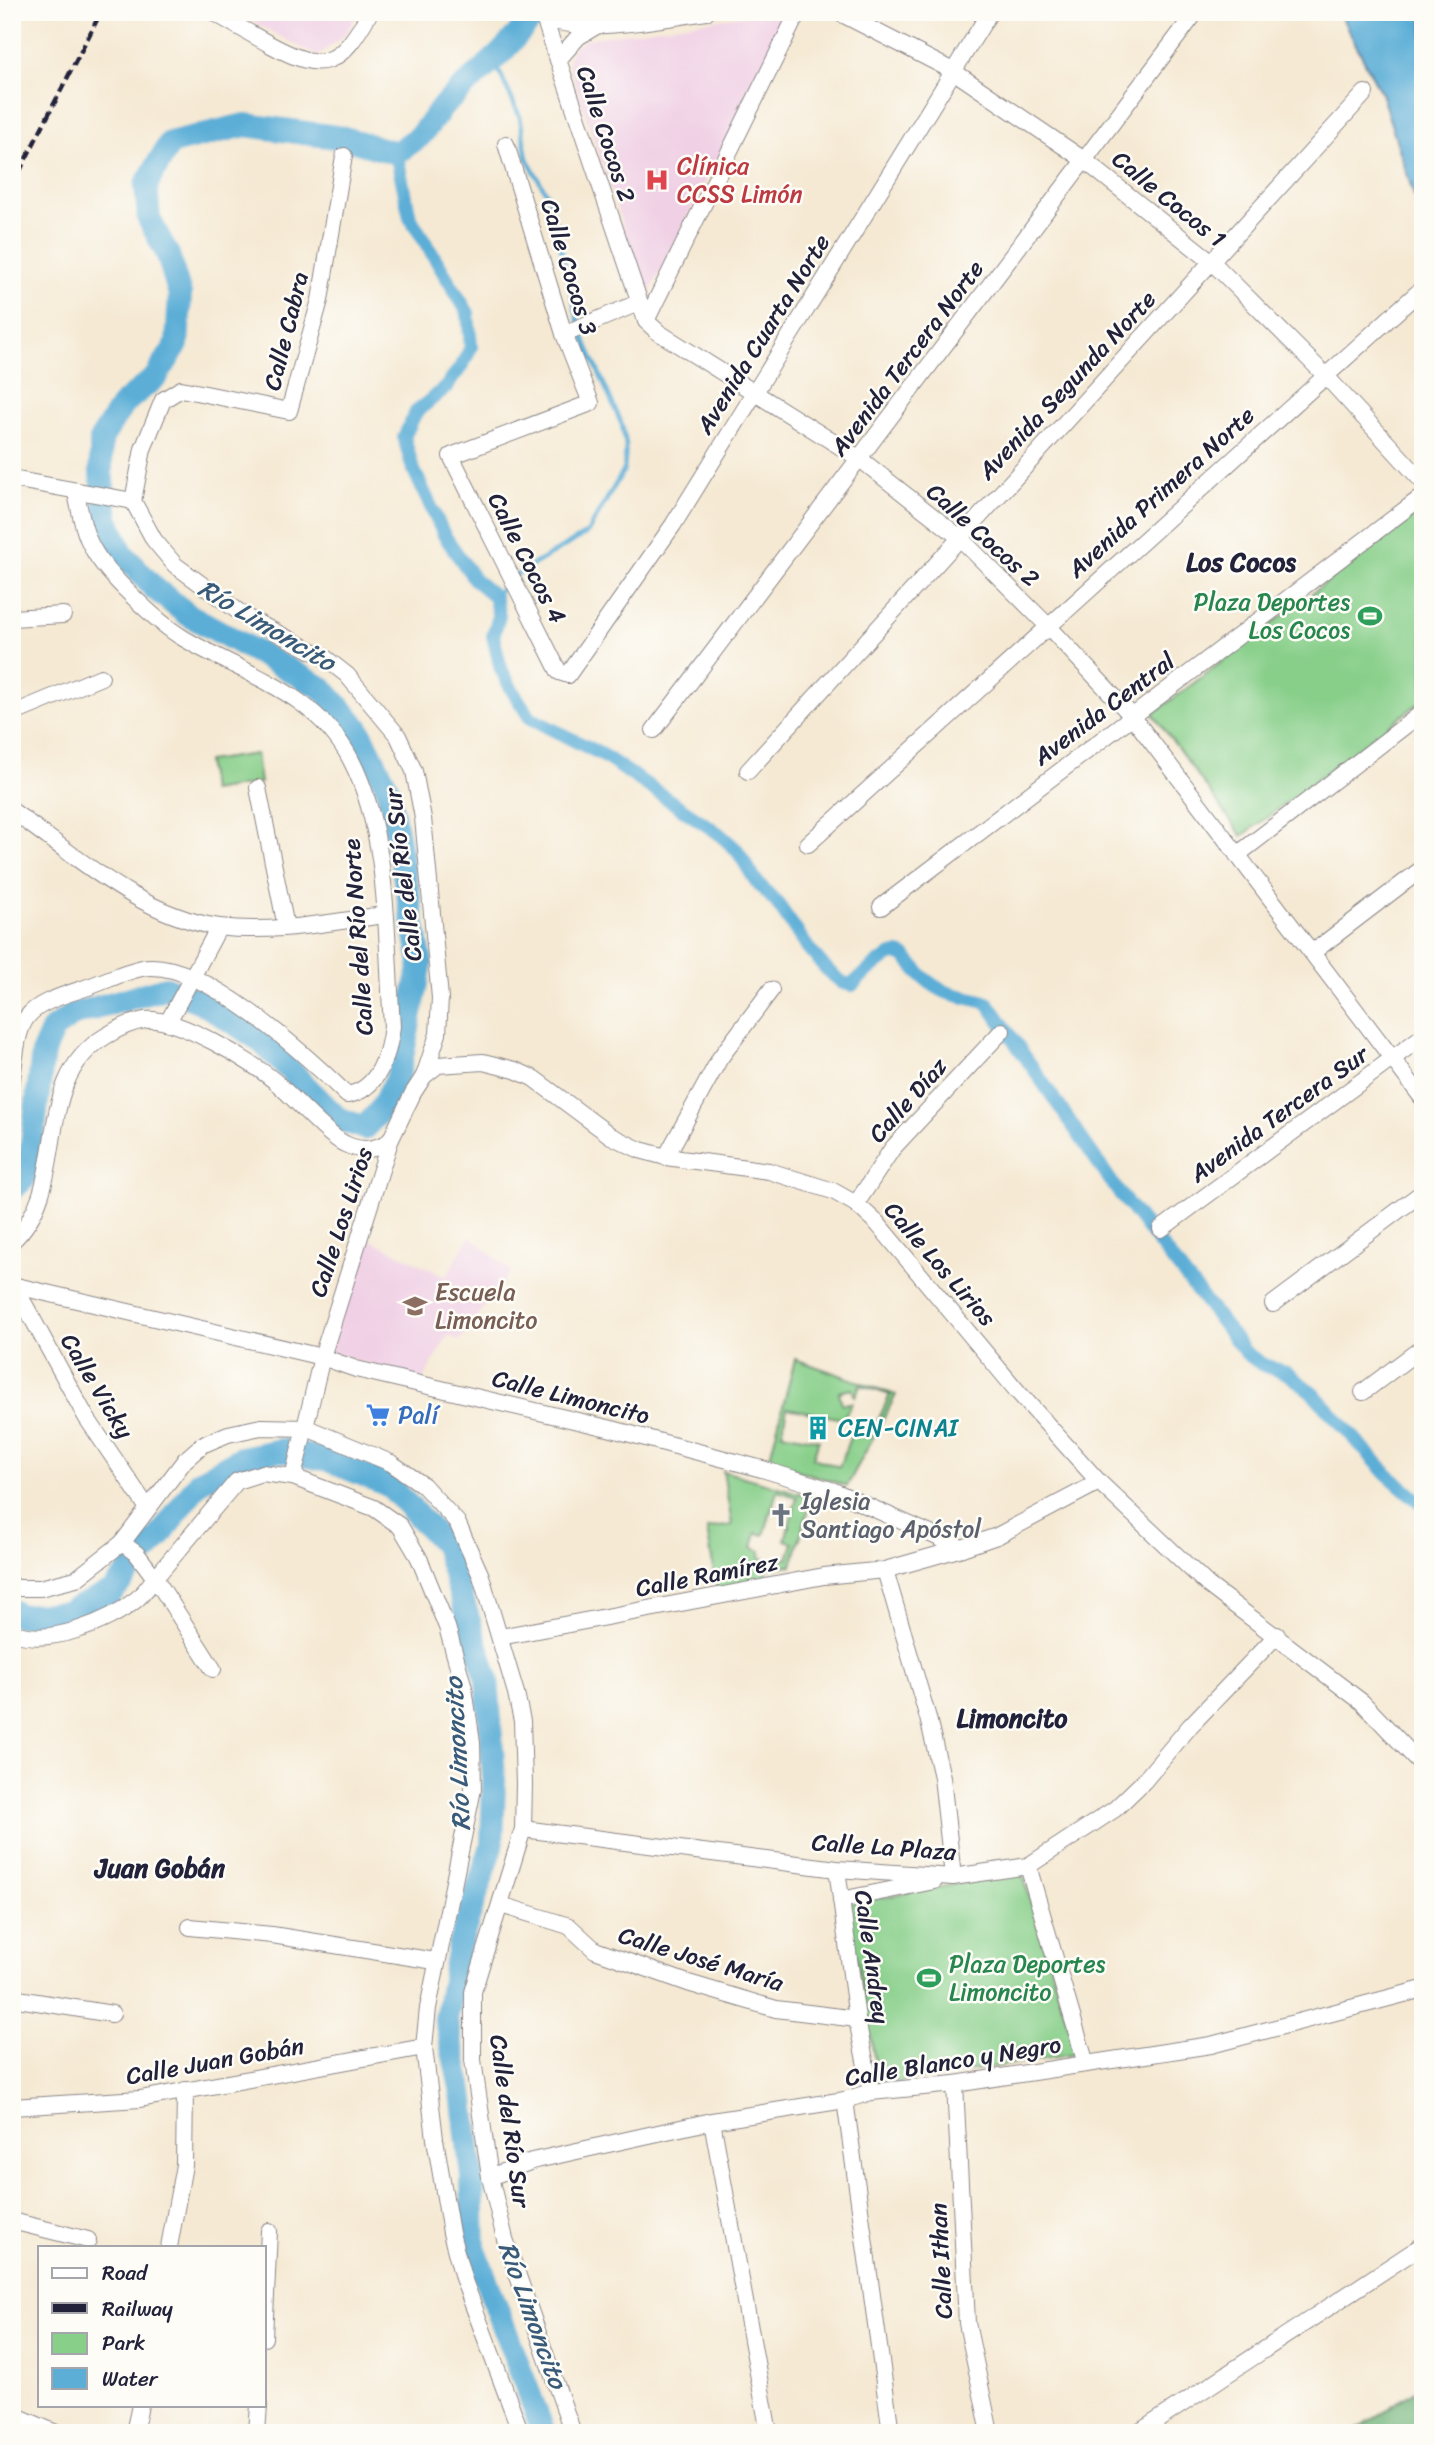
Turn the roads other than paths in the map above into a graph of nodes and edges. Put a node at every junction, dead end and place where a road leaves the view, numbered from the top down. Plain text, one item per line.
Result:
1 (213, 12) edge
2 (370, 12) edge
3 (705, 12) edge
4 (799, 12) edge
5 (838, 12) edge
6 (990, 12) edge
7 (1196, 12) edge
8 (658, 16) edge
9 (233, 17) edge
10 (539, 17) edge
11 (600, 24) junction
12 (558, 60) junction
13 (953, 71) junction
14 (1365, 93) dead end
15 (506, 144) dead end
16 (344, 156) dead end
17 (1084, 160) junction
18 (1212, 261) junction
19 (1423, 288) edge
20 (638, 303) junction
21 (646, 321) junction
22 (564, 334) junction
23 (1325, 375) junction
24 (754, 390) junction
25 (451, 456) joint
26 (860, 459) junction
27 (12, 480) edge
28 (1423, 482) edge
29 (76, 493) junction
30 (1423, 496) edge
31 (133, 501) junction
32 (959, 537) junction
33 (63, 615) dead end
34 (12, 618) edge
35 (1048, 626) junction
36 (568, 675) joint
37 (101, 677) dead end
38 (1423, 712) edge
39 (12, 714) edge
40 (1132, 716) junction
41 (654, 730) dead end
42 (748, 771) dead end
43 (258, 788) dead end
44 (12, 811) edge
45 (808, 844) dead end
46 (1237, 855) junction
47 (1423, 868) edge
48 (881, 907) dead end
49 (384, 915) junction
50 (219, 927) junction
51 (286, 927) junction
52 (1312, 952) junction
53 (194, 978) junction
54 (771, 990) dead end
55 (168, 1021) junction
56 (1002, 1031) dead end
57 (1423, 1036) edge
58 (1392, 1059) junction
59 (424, 1076) junction
60 (12, 1079) edge
61 (1423, 1100) edge
62 (390, 1141) junction
63 (666, 1157) junction
64 (1423, 1192) edge
65 (856, 1204) junction
66 (1161, 1229) dead end
67 (12, 1241) edge
68 (13, 1285) edge
69 (1273, 1304) dead end
70 (1423, 1347) edge
71 (322, 1357) junction
72 (1363, 1392) dead end
73 (304, 1435) junction
74 (294, 1474) junction
75 (1099, 1482) junction
76 (147, 1507) junction
77 (122, 1543) junction
78 (962, 1548) junction
79 (885, 1570) junction
80 (152, 1573) junction
81 (12, 1585) edge
82 (12, 1632) edge
83 (1277, 1635) junction
84 (500, 1637) junction
85 (213, 1669) dead end
86 (1423, 1766) edge
87 (523, 1829) junction
88 (1028, 1866) junction
89 (837, 1868) junction
90 (953, 1877) junction
91 (841, 1900) junction
92 (501, 1905) junction
93 (190, 1927) dead end
94 (435, 1961) junction
95 (1423, 1989) edge
96 (12, 1998) edge
97 (112, 2014) dead end
98 (857, 2019) junction
99 (424, 2048) junction
100 (1086, 2064) junction
101 (955, 2084) junction
102 (185, 2090) junction
103 (871, 2092) junction
104 (845, 2100) junction
105 (12, 2107) edge
106 (712, 2121) junction
107 (490, 2177) junction
108 (12, 2221) edge
109 (269, 2231) dead end
110 (88, 2240) dead end
111 (1423, 2245) edge
112 (169, 2246) edge
113 (266, 2295) edge
114 (139, 2406) edge
115 (259, 2406) edge
116 (17, 2414) edge
117 (19, 2433) edge
118 (56, 2433) edge
119 (134, 2433) edge
120 (257, 2433) edge
121 (521, 2433) edge
122 (573, 2433) edge
123 (768, 2433) edge
124 (891, 2433) edge
125 (990, 2433) edge
126 (1138, 2433) edge

1 - 9 street
2 - 9 street
3 - 8 street
4 - 21 street
5 - 13 street, Calle Cocos 1
6 - 13 street, Avenida Cuarta Norte
7 - 17 street, Avenida Tercera Norte
8 - 11 street
10 - 11 street
10 - 12 street, Calle Cocos 2
11 - 12 street
12 - 20 street, Calle Cocos 2
13 - 17 street, Calle Cocos 1
13 - 24 street, Avenida Cuarta Norte
14 - 18 street, Avenida Segunda Norte
15 - 22 street, Calle Cocos 3
16 - 31 street, Calle Cabra
17 - 18 street, Calle Cocos 1
17 - 26 street, Avenida Tercera Norte
18 - 23 street, Calle Cocos 1
18 - 32 street, Avenida Segunda Norte
19 - 23 street, Avenida Primera Norte
20 - 21 street, Calle Cocos 2
20 - 22 street
21 - 24 street, Calle Cocos 2
22 - 25 street, Calle Cocos 3
23 - 28 street, Calle Cocos 1
23 - 35 street, Avenida Primera Norte
24 - 26 street, Calle Cocos 2
24 - 36 street, Avenida Cuarta Norte
25 - 36 street, Calle Cocos 4
26 - 32 street, Calle Cocos 2
26 - 41 street, Avenida Tercera Norte
27 - 29 street
29 - 31 street
29 - 49 street, Calle del Río Norte
30 - 40 street, Avenida Central
31 - 59 street, Calle del Río Sur
32 - 35 street, Calle Cocos 2
32 - 42 street, Avenida Segunda Norte
33 - 34 street
35 - 40 street, Calle Cocos 2
35 - 45 street, Avenida Primera Norte
37 - 39 street
38 - 46 street
40 - 46 street, Calle Cocos 2
40 - 48 street, Avenida Central
43 - 51 street
44 - 50 street
46 - 52 street, Calle Cocos 2
47 - 52 street
49 - 51 street
49 - 53 street, Calle del Río Norte
50 - 51 street
50 - 53 street
52 - 58 street, Calle Cocos 2
53 - 55 street
53 - 60 street, Calle del Río Norte
54 - 63 street
55 - 62 street
55 - 67 street
56 - 65 street, Calle Díaz
57 - 58 street, Avenida Tercera Sur
58 - 61 street, Calle Cocos 2
58 - 66 street, Avenida Tercera Sur
59 - 62 street, Calle Los Lirios
59 - 63 street, Calle Los Lirios
62 - 71 street, Calle Los Lirios
63 - 65 street, Calle Los Lirios
64 - 69 street
65 - 75 street, Calle Los Lirios
68 - 71 street, Calle Limoncito
68 - 76 street, Calle Vicky
70 - 72 street
71 - 73 street, Calle Los Lirios
71 - 78 street, Calle Limoncito
73 - 74 street, Calle Los Lirios
73 - 76 street, Calle del Río Sur
73 - 84 street, Calle del Río Sur
74 - 80 street
74 - 94 street
75 - 78 street
75 - 83 street, Calle Los Lirios
76 - 77 street, Calle del Río Sur
77 - 80 street
77 - 81 street, Calle del Río Sur
78 - 79 street, Calle Ramírez
79 - 84 street, Calle Ramírez
79 - 90 street
80 - 82 street
80 - 85 street
83 - 86 street, Calle Los Lirios
83 - 88 street, Calle La Plaza
84 - 87 street, Calle del Río Sur
87 - 89 street, Calle La Plaza
87 - 92 street, Calle del Río Sur
88 - 90 street, Calle La Plaza
88 - 100 street
89 - 90 street, Calle La Plaza
89 - 91 street, Calle Andrey
90 - 91 street
91 - 98 street, Calle Andrey
92 - 98 street, Calle José María
92 - 107 street, Calle del Río Sur
93 - 94 street
94 - 99 street
95 - 100 street, Calle Blanco y Negro
96 - 97 street
98 - 103 street, Calle Andrey
99 - 102 street, Calle Juan Gobán
99 - 121 street
100 - 101 street, Calle Blanco y Negro
101 - 103 street, Calle Blanco y Negro
101 - 125 street, Calle Ithan
102 - 105 street, Calle Juan Gobán
102 - 112 street
103 - 104 street, Calle Blanco y Negro
104 - 106 street, Calle Blanco y Negro
104 - 124 street
106 - 107 street, Calle Blanco y Negro
106 - 123 street
107 - 122 street, Calle del Río Sur
108 - 110 street
109 - 113 street
111 - 126 street
114 - 119 street
115 - 120 street
116 - 117 street
116 - 118 street

